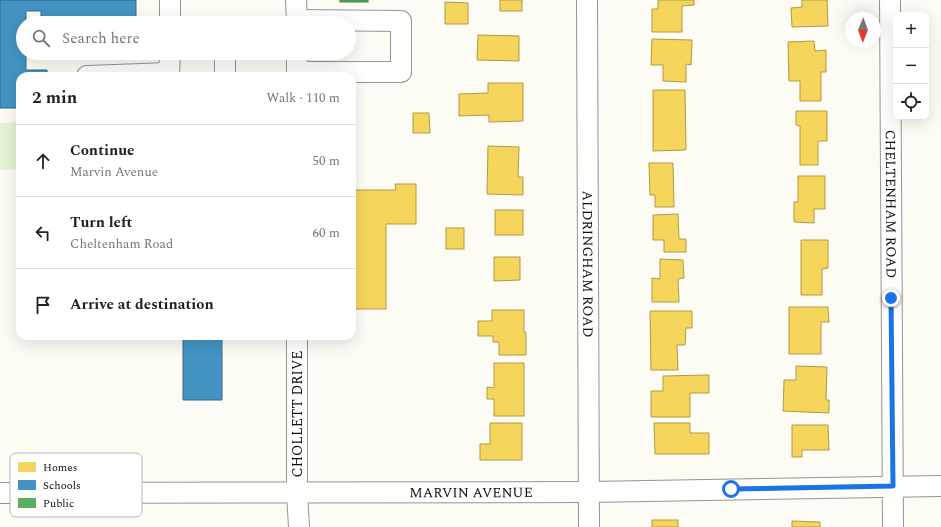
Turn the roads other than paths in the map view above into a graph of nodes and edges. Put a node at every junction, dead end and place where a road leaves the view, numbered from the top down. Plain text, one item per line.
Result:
1 (170, 0) edge
2 (296, 0) edge
3 (587, 0) edge
4 (890, 0) edge
5 (170, 16) edge
6 (296, 16) edge
7 (356, 21) edge
8 (170, 60) edge
9 (225, 60) edge
10 (297, 67) edge
11 (169, 72) edge
12 (225, 72) edge
13 (297, 340) edge
14 (893, 486) junction
15 (941, 486) edge
16 (589, 492) junction
17 (297, 493) junction
18 (0, 494) edge
19 (10, 494) edge
20 (142, 494) edge
21 (299, 527) edge
22 (589, 527) edge
23 (893, 527) edge

1 - 5 street
2 - 6 street
3 - 16 street, ALDRINGHAM ROAD
4 - 14 street, CHELTENHAM ROAD
7 - 10 street
8 - 11 street
9 - 12 street
13 - 17 street, CHOLLETT DRIVE
14 - 15 street, MARVIN AVENUE
14 - 16 street, MARVIN AVENUE
14 - 23 street, CHELTENHAM ROAD
16 - 17 street, MARVIN AVENUE
16 - 22 street, ALDRINGHAM ROAD
17 - 20 street, MARVIN AVENUE
17 - 21 street, CHOLLETT DRIVE
18 - 19 street, MARVIN AVENUE

